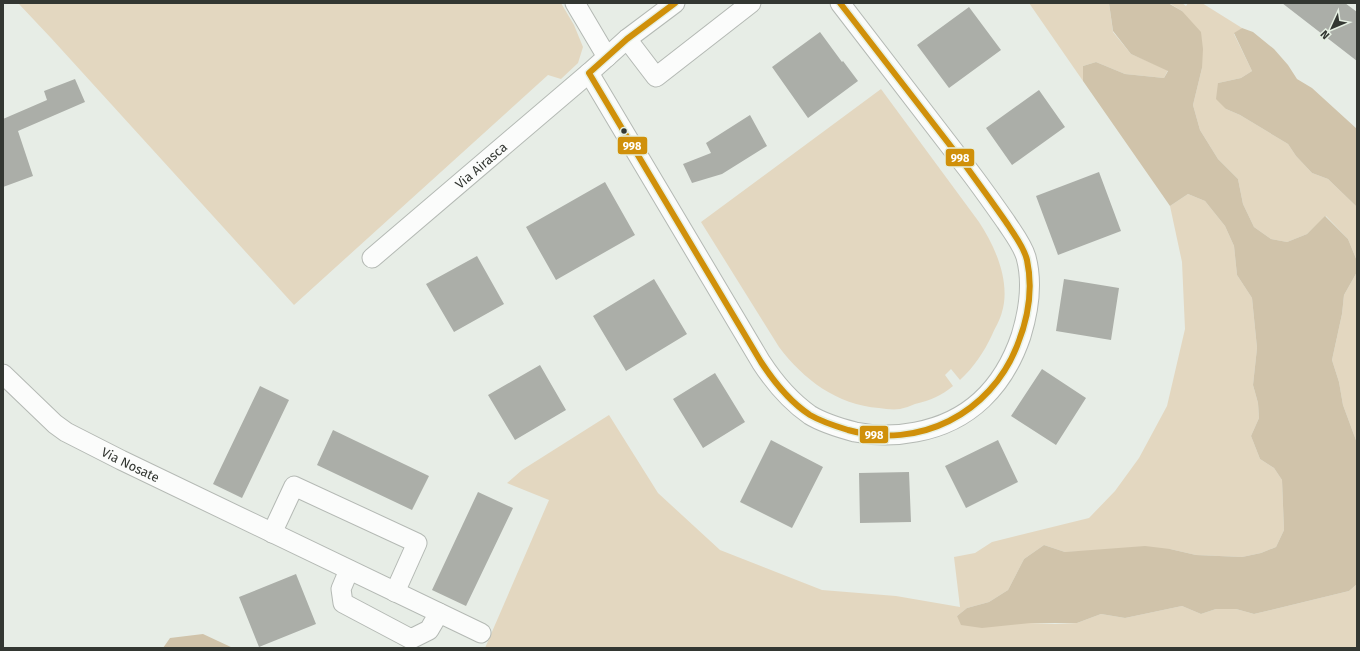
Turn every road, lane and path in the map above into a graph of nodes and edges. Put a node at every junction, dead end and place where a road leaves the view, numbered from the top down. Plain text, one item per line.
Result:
1 (575, 3) edge
2 (675, 3) edge
3 (751, 3) edge
4 (840, 3) edge
5 (627, 39) junction
6 (607, 57) junction
7 (589, 73) junction
8 (372, 258) dead end
9 (3, 374) edge
10 (272, 533) junction
11 (350, 570) junction
12 (395, 592) junction
13 (439, 613) junction
14 (481, 633) dead end

1 - 6 street
2 - 5 street, Via Airasca
3 - 5 street
4 - 7 street
5 - 6 street, Via Airasca
6 - 7 street, Via Airasca
7 - 8 street, Via Airasca
9 - 10 street, Via Nosate
10 - 11 street, Via Nosate
10 - 12 street
11 - 12 street, Via Nosate
11 - 13 street
12 - 13 street, Via Nosate
13 - 14 street, Via Nosate

